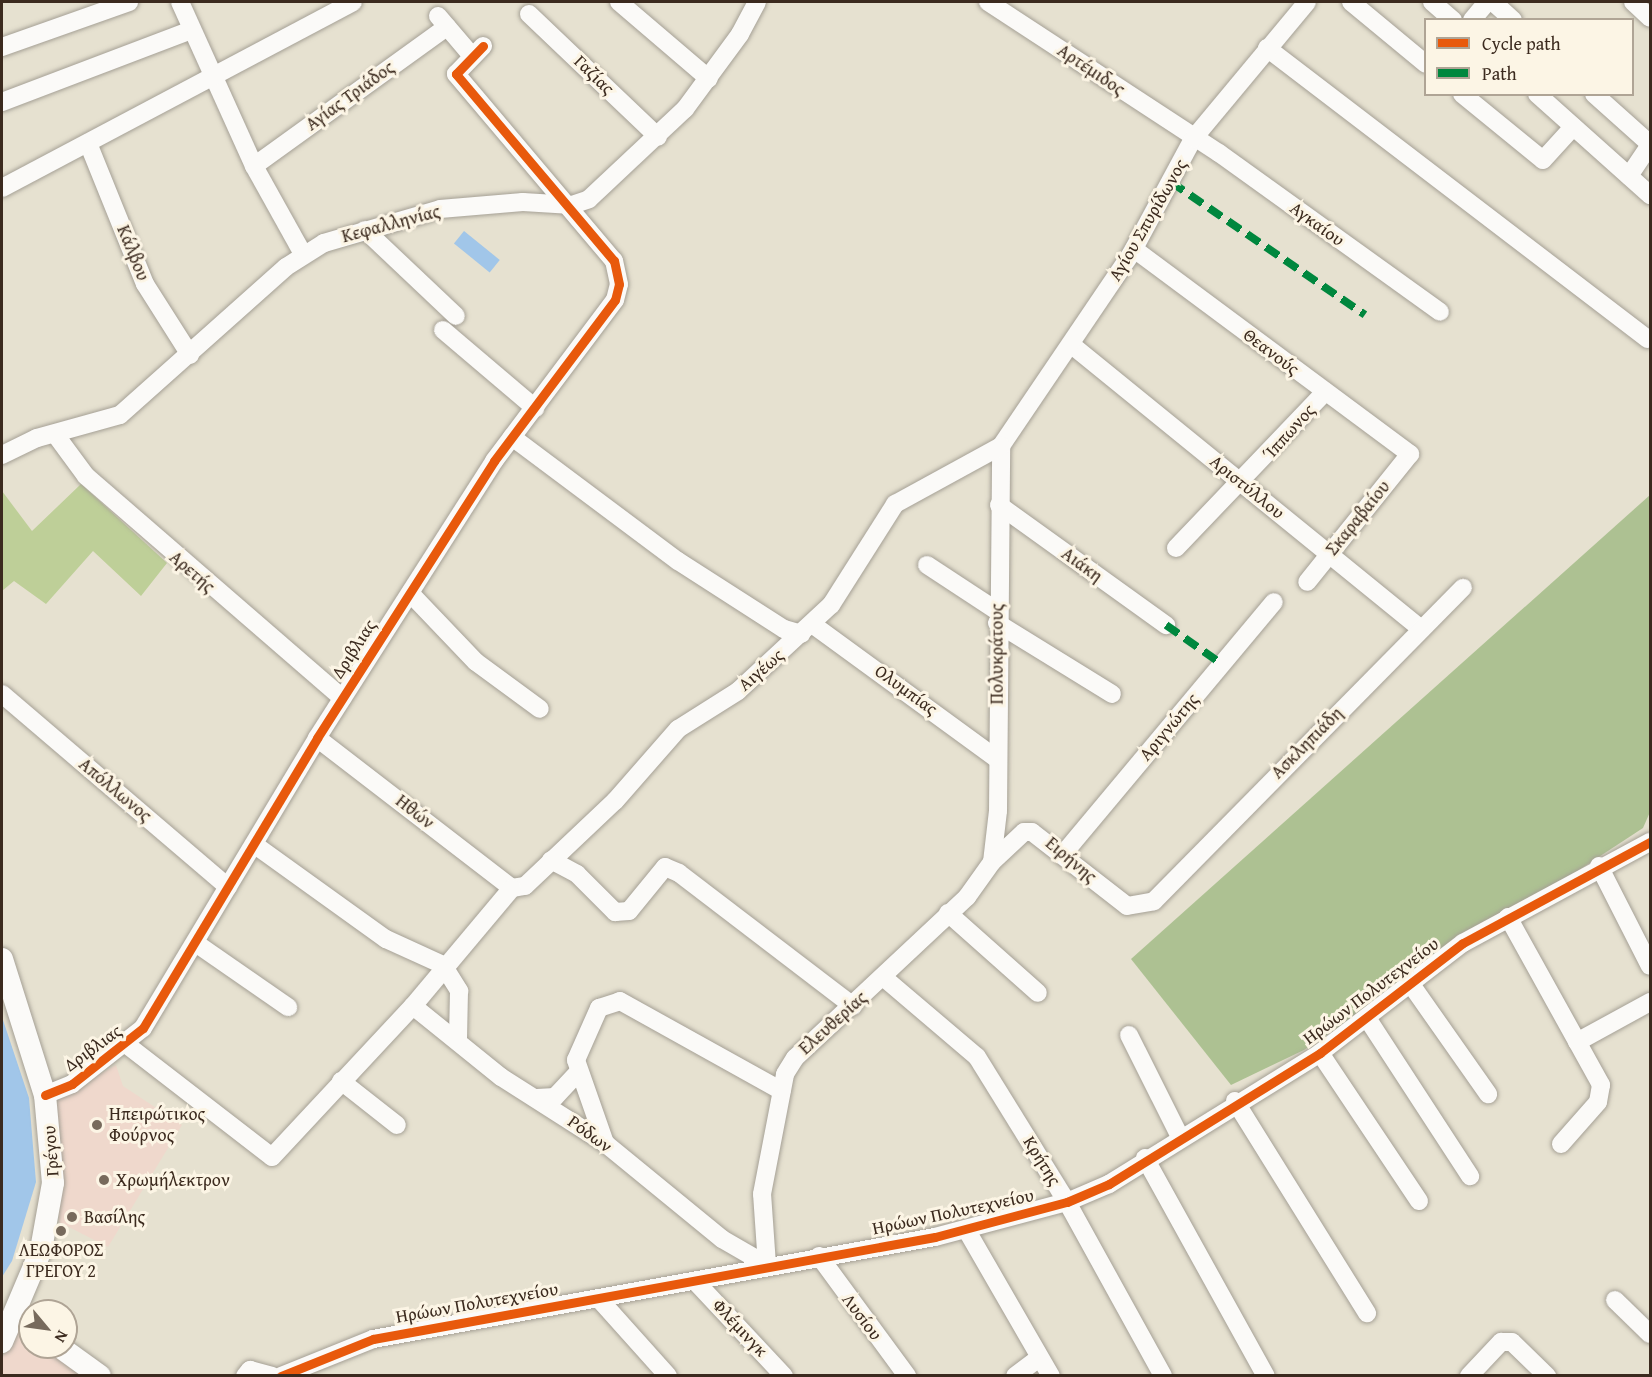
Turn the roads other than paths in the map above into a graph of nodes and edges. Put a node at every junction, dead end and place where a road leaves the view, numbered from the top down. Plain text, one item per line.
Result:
1 (129, 2) edge
2 (180, 2) edge
3 (353, 2) edge
4 (619, 2) edge
5 (757, 2) edge
6 (988, 2) edge
7 (1307, 2) edge
8 (1351, 2) edge
9 (1432, 2) edge
10 (1487, 2) edge
11 (1493, 2) edge
12 (1633, 2) edge
13 (529, 14) dead end
14 (1451, 18) edge
15 (1474, 18) edge
16 (1511, 18) edge
17 (1650, 18) edge
18 (442, 21) joint
19 (192, 30) junction
20 (2, 47) edge
21 (1267, 48) junction
22 (1424, 63) edge
23 (214, 79) junction
24 (709, 79) junction
25 (1464, 96) edge
26 (1539, 96) edge
27 (1596, 96) edge
28 (2, 102) edge
29 (1573, 128) junction
30 (658, 137) junction
31 (1193, 140) junction
32 (88, 143) junction
33 (1650, 145) edge
34 (254, 166) junction
35 (1629, 176) junction
36 (2, 188) edge
37 (1650, 195) edge
38 (561, 205) junction
39 (364, 230) junction
40 (1134, 249) junction
41 (303, 254) junction
42 (1440, 312) dead end
43 (456, 316) dead end
44 (443, 330) dead end
45 (1647, 339) dead end
46 (1073, 346) junction
47 (190, 356) junction
48 (1325, 392) junction
49 (535, 408) junction
50 (55, 434) junction
51 (512, 437) junction
52 (1001, 446) junction
53 (1410, 454) joint
54 (2, 455) edge
55 (1242, 483) junction
56 (999, 505) junction
57 (1176, 548) dead end
58 (1329, 554) junction
59 (927, 565) dead end
60 (1307, 582) dead end
61 (1462, 588) dead end
62 (410, 593) junction
63 (1274, 602) dead end
64 (997, 617) junction
65 (1166, 625) dead end
66 (806, 629) junction
67 (1421, 629) junction
68 (2, 694) edge
69 (1112, 694) dead end
70 (342, 698) junction
71 (540, 709) dead end
72 (317, 738) junction
73 (998, 759) junction
74 (1650, 842) edge
75 (255, 845) junction
76 (1064, 853) junction
77 (551, 860) junction
78 (992, 862) junction
79 (1599, 866) junction
80 (228, 887) junction
81 (512, 888) junction
82 (1154, 901) joint
83 (948, 913) junction
84 (1508, 917) junction
85 (198, 944) junction
86 (2, 958) edge
87 (443, 965) junction
88 (1650, 966) edge
89 (883, 977) junction
90 (1410, 983) junction
91 (1038, 993) dead end
92 (1650, 1002) edge
93 (413, 1006) junction
94 (853, 1006) junction
95 (288, 1007) dead end
96 (1367, 1018) junction
97 (1129, 1035) dead end
98 (458, 1038) junction
99 (1577, 1042) junction
100 (127, 1045) junction
101 (1320, 1053) junction
102 (577, 1073) junction
103 (341, 1081) junction
104 (782, 1091) junction
105 (1488, 1094) dead end
106 (45, 1095) junction
107 (537, 1098) junction
108 (1235, 1101) junction
109 (398, 1125) dead end
110 (1179, 1135) junction
111 (606, 1144) junction
112 (1561, 1144) dead end
113 (1146, 1158) junction
114 (1470, 1176) dead end
115 (1419, 1201) dead end
116 (1067, 1202) junction
117 (966, 1229) junction
118 (819, 1257) junction
119 (767, 1265) junction
120 (695, 1281) junction
121 (28, 1299) edge
122 (599, 1299) junction
123 (1615, 1300) dead end
124 (1367, 1313) dead end
125 (18, 1325) edge
126 (1650, 1334) edge
127 (2, 1342) edge
128 (1039, 1358) junction
129 (77, 1359) edge
130 (100, 1376) edge
131 (245, 1376) edge
132 (272, 1376) edge
133 (281, 1376) edge
134 (668, 1376) edge
135 (784, 1376) edge
136 (907, 1376) edge
137 (1015, 1376) edge
138 (1051, 1376) edge
139 (1163, 1376) edge
140 (1266, 1376) edge
141 (1469, 1376) edge
142 (1547, 1376) edge

1 - 20 street
2 - 19 street
3 - 23 street
4 - 24 street
5 - 24 street, Κεφαλληνίας
6 - 31 street, Αρτέμιδος
7 - 21 street, Αγίου Σπυρίδωνος
8 - 22 street
9 - 14 street
10 - 15 street
11 - 16 street
12 - 17 street
13 - 30 street, Γαζίας
18 - 34 street, Αγίας Τριάδος
18 - 38 street, Δριβλιας
19 - 23 street
19 - 28 street
21 - 31 street, Αγίου Σπυρίδωνος
21 - 45 street
23 - 32 street
23 - 34 street
24 - 30 street, Κεφαλληνίας
25 - 29 street
26 - 29 street
27 - 33 street
29 - 35 street
30 - 38 street, Κεφαλληνίας
31 - 40 street, Αγίου Σπυρίδωνος
31 - 42 street, Αγκαίου
32 - 36 street
32 - 47 street, Κάλβου
33 - 35 street
34 - 41 street
35 - 37 street
38 - 39 street, Κεφαλληνίας
38 - 49 street, Δριβλιας
39 - 41 street, Κεφαλληνίας
39 - 43 street
40 - 46 street, Αγίου Σπυρίδωνος
40 - 48 street, Θεανούς
41 - 47 street, Κεφαλληνίας
44 - 49 street
46 - 52 street, Αγίου Σπυρίδωνος
46 - 55 street, Αριστύλλου
47 - 50 street, Κεφαλληνίας
48 - 53 street, Θεανούς
48 - 55 street, Ίππωνος
49 - 51 street, Δριβλιας
50 - 54 street, Κεφαλληνίας
50 - 70 street, Αρετής
51 - 62 street, Δριβλιας
51 - 66 street, Ολυμπίας
52 - 56 street, Πολυκράτους
52 - 66 street, Αιγέως
53 - 58 street, Σκαραβαίου
55 - 57 street, Ίππωνος
55 - 58 street, Αριστύλλου
56 - 64 street, Πολυκράτους
56 - 65 street, Αιάκη
58 - 60 street, Σκαραβαίου
58 - 67 street, Αριστύλλου
59 - 64 street
61 - 67 street, Ασκληπιάδη
62 - 70 street, Δριβλιας
62 - 71 street
63 - 76 street, Αριγνώτης
64 - 69 street
64 - 73 street, Πολυκράτους
66 - 73 street, Ολυμπίας
66 - 77 street, Αιγέως
67 - 82 street, Ασκληπιάδη
68 - 80 street, Απόλλωνος
70 - 72 street, Δριβλιας
72 - 75 street, Δριβλιας
72 - 81 street, Ηθών
73 - 78 street, Πολυκράτους
74 - 79 street, Ηρώων Πολυτεχνείου
75 - 80 street, Δριβλιας
75 - 87 street
76 - 78 street, Ειρήνης
76 - 82 street, Ειρήνης
77 - 81 street, Αιγέως
77 - 94 street
78 - 83 street, Ελευθερίας
79 - 84 street, Ηρώων Πολυτεχνείου
79 - 88 street
80 - 85 street, Δριβλιας
81 - 87 street, Αιγέως
83 - 89 street, Ελευθερίας
83 - 91 street
84 - 90 street, Ηρώων Πολυτεχνείου
84 - 99 street
85 - 95 street
85 - 100 street, Δριβλιας
86 - 106 main road, Γρέγου
87 - 93 street, Αιγέως
87 - 98 street
89 - 94 street, Ελευθερίας
89 - 116 street, Κρήτης
90 - 96 street, Ηρώων Πολυτεχνείου
90 - 105 street
92 - 99 street
93 - 98 street, Ρόδων
93 - 103 street, Αιγέως
94 - 104 street, Ελευθερίας
96 - 101 street, Ηρώων Πολυτεχνείου
96 - 114 street
97 - 110 street
98 - 107 street, Ρόδων
99 - 112 street
100 - 103 street, Αιγέως
100 - 106 street, Δριβλιας
101 - 108 street, Ηρώων Πολυτεχνείου
101 - 115 street
102 - 104 street
102 - 107 street
102 - 111 street
103 - 109 street
104 - 119 street, Ελευθερίας
106 - 121 main road, Γρέγου
107 - 111 street, Ρόδων
108 - 110 street, Ηρώων Πολυτεχνείου
108 - 124 street
110 - 113 street, Ηρώων Πολυτεχνείου
111 - 119 street, Ρόδων
113 - 116 street, Ηρώων Πολυτεχνείου
113 - 140 street
116 - 117 street, Ηρώων Πολυτεχνείου
116 - 139 street, Κρήτης
117 - 118 street, Ηρώων Πολυτεχνείου
117 - 128 street
118 - 119 street, Ηρώων Πολυτεχνείου
118 - 136 street, Λυσίου
119 - 120 street, Ηρώων Πολυτεχνείου
120 - 122 street, Ηρώων Πολυτεχνείου
120 - 135 street, Φλέμινγκ
122 - 133 street, Ηρώων Πολυτεχνείου
122 - 134 street
123 - 126 street
125 - 127 main road, Γρέγου
128 - 137 street
128 - 138 street
129 - 130 main road
131 - 132 street
141 - 142 street

